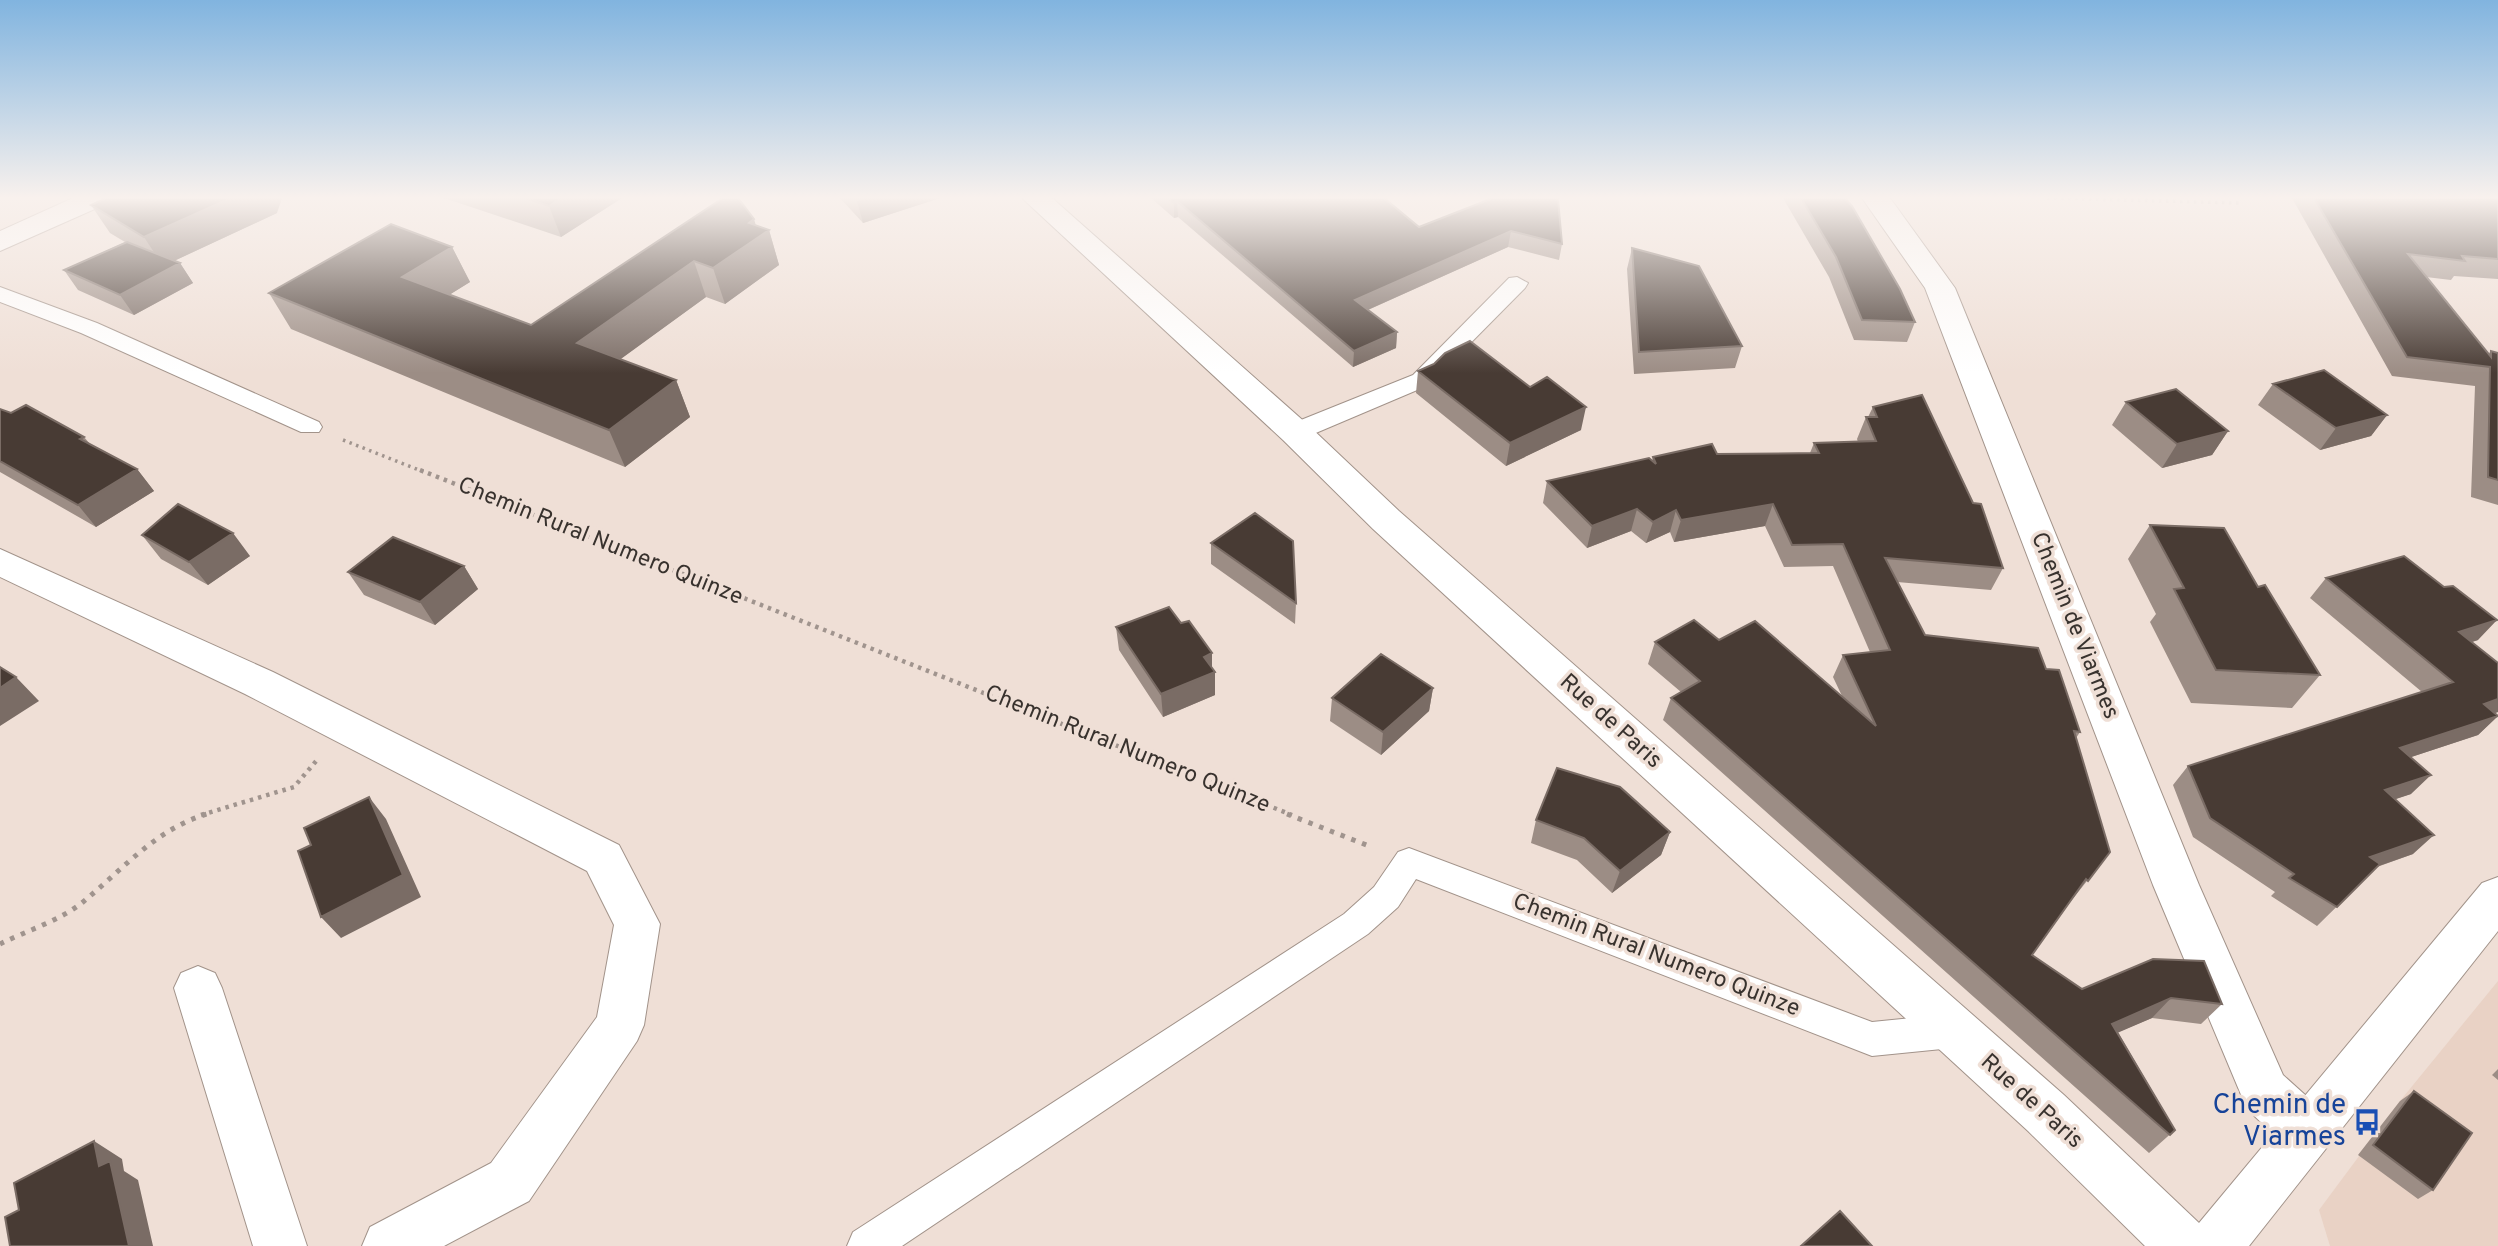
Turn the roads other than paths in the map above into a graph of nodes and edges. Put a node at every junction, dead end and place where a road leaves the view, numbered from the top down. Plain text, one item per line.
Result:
1 (1100, 256) edge
2 (1917, 256) edge
3 (1517, 283) dead end
4 (0, 294) edge
5 (310, 427) road end
6 (1295, 432) junction
7 (9, 576) edge
8 (2498, 897) edge
9 (198, 988) dead end
10 (1952, 1031) junction
11 (2305, 1129) junction
12 (280, 1246) edge
13 (389, 1246) edge
14 (867, 1246) edge
15 (2184, 1246) edge
16 (2222, 1246) edge

1 - 6 street, Rue de Paris
2 - 11 street, Chemin de Viarmes
3 - 6 lane
4 - 5 lane
6 - 10 street, Rue de Paris
7 - 13 street
8 - 11 street
9 - 12 street
10 - 14 lane, Chemin Rural Numero Quinze
10 - 15 street, Rue de Paris
11 - 16 street

